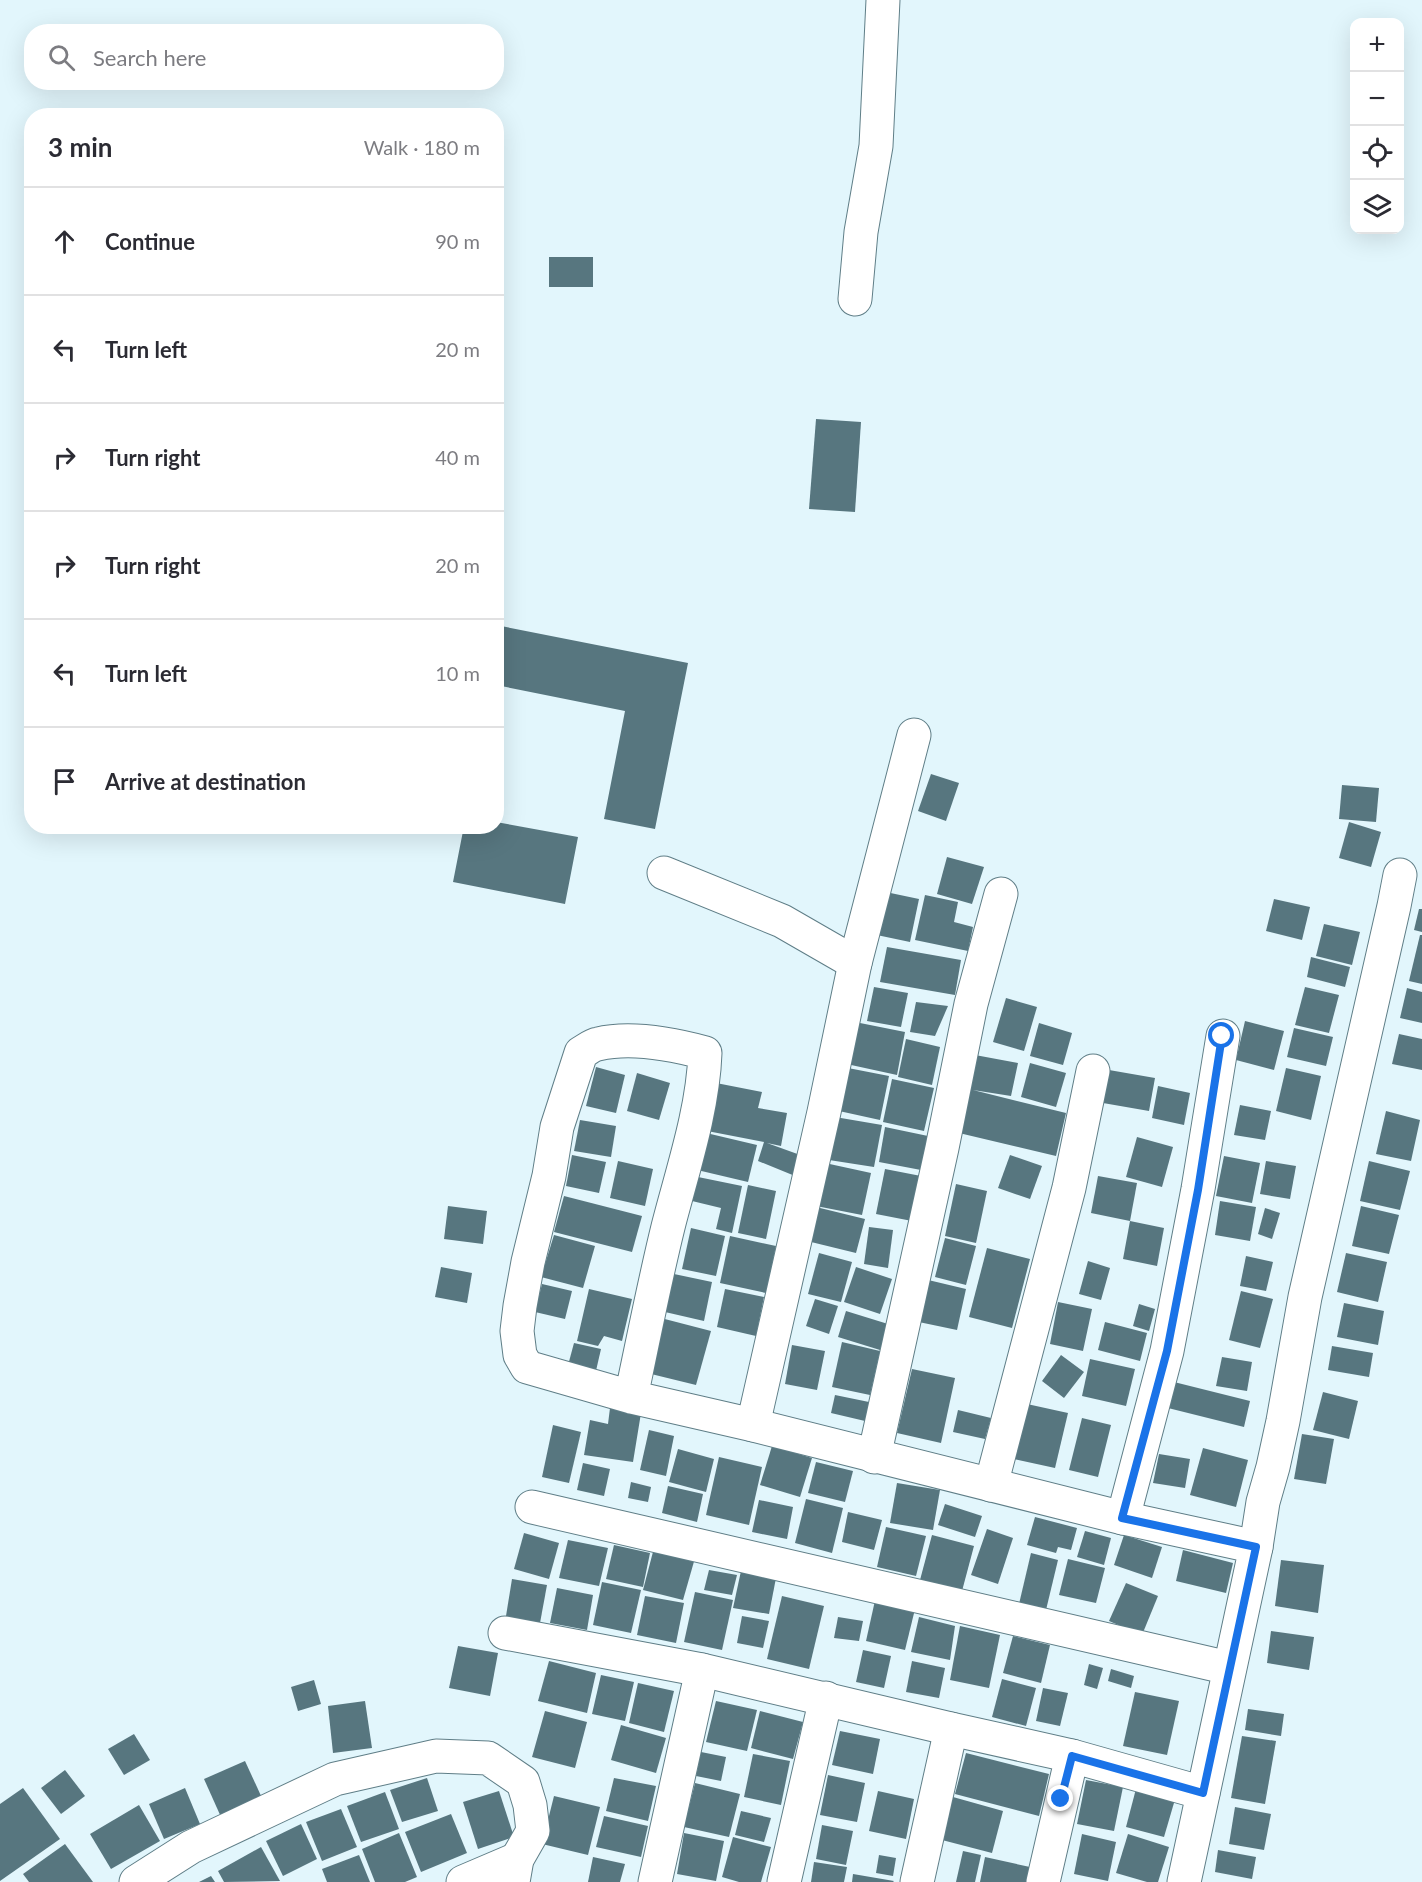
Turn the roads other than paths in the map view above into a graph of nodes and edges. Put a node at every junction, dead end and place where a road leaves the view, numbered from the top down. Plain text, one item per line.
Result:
1 (883, 0) edge
2 (855, 299) dead end
3 (914, 735) dead end
4 (664, 873) dead end
5 (1400, 875) dead end
6 (1002, 894) dead end
7 (855, 963) junction
8 (1222, 1036) dead end
9 (1094, 1071) dead end
10 (631, 1397) junction
11 (753, 1425) junction
12 (874, 1457) junction
13 (991, 1485) junction
14 (532, 1507) dead end
15 (1122, 1518) junction
16 (1256, 1547) junction
17 (505, 1633) dead end
18 (1229, 1668) junction
19 (702, 1670) junction
20 (826, 1698) junction
21 (951, 1730) junction
22 (1072, 1756) junction
23 (1203, 1793) junction
24 (515, 1870) edge
25 (135, 1882) edge
26 (463, 1882) edge
27 (655, 1882) edge
28 (784, 1882) edge
29 (917, 1882) edge
30 (1043, 1882) edge
31 (1184, 1882) edge

1 - 2 street
3 - 7 street
4 - 7 street
5 - 16 street
6 - 12 street
7 - 11 street
8 - 15 street
9 - 13 street
10 - 10 street
10 - 11 street
11 - 12 street
12 - 13 street
13 - 15 street
14 - 18 street
15 - 16 street
16 - 18 street
17 - 19 street
18 - 23 street
19 - 20 street
19 - 27 street
20 - 21 street
20 - 28 street
21 - 22 street
21 - 29 street
22 - 23 street
22 - 30 street
23 - 31 street
24 - 25 street
24 - 26 street

